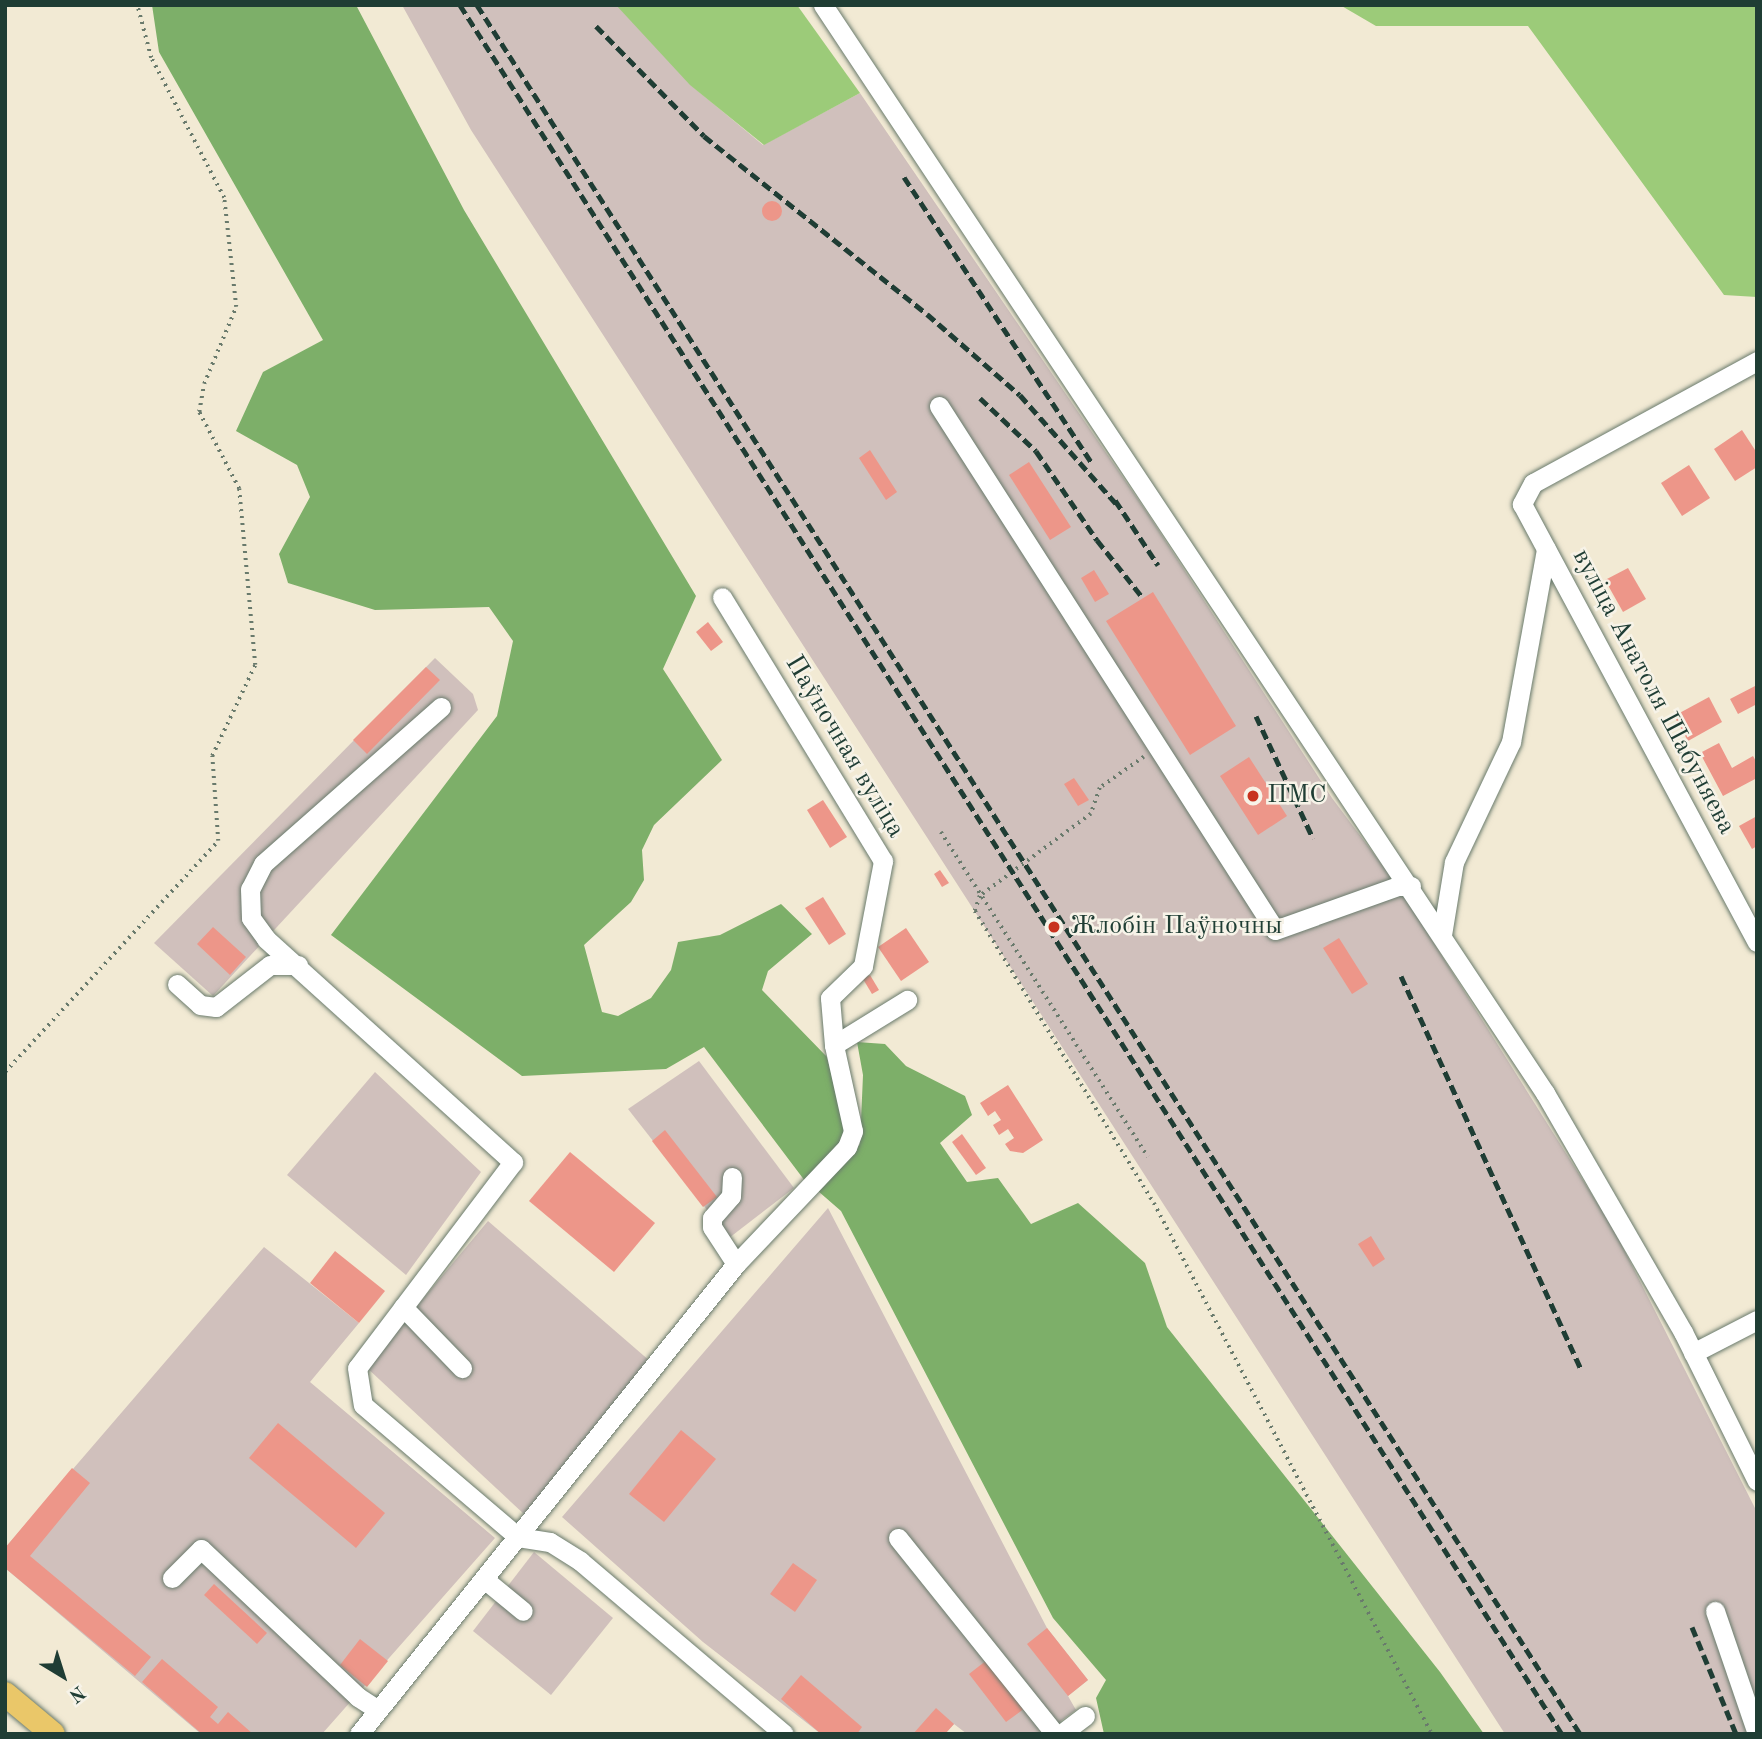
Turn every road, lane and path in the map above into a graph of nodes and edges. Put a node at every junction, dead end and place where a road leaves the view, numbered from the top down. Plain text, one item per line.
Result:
1 (137, 5) edge
2 (823, 5) edge
3 (1756, 363) edge
4 (939, 406) dead end
5 (1546, 549) junction
6 (722, 597) dead end
7 (441, 707) dead end
8 (1158, 747) junction
9 (941, 832) dead end
10 (1410, 886) junction
11 (981, 895) junction
12 (1442, 935) junction
13 (1757, 942) edge
14 (298, 965) junction
15 (177, 984) dead end
16 (907, 1000) dead end
17 (834, 1045) junction
18 (5, 1072) edge
19 (1148, 1157) dead end
20 (732, 1177) dead end
21 (736, 1264) junction
22 (404, 1307) junction
23 (1757, 1320) edge
24 (1693, 1353) junction
25 (462, 1368) dead end
26 (1757, 1481) edge
27 (518, 1537) junction
28 (898, 1538) dead end
29 (172, 1578) dead end
30 (484, 1579) junction
31 (523, 1611) dead end
32 (1715, 1611) dead end
33 (5, 1694) edge
34 (378, 1710) junction
35 (1084, 1716) dead end
36 (53, 1734) edge
37 (359, 1734) edge
38 (784, 1734) edge
39 (1055, 1734) edge
40 (1061, 1734) edge
41 (1432, 1734) edge
42 (1757, 1734) edge

1 - 18 path
2 - 10 street
3 - 5 street, вуліца Анатоля Шабуняева
4 - 8 street
5 - 12 street
5 - 13 street, вуліца Анатоля Шабуняева
6 - 17 street, Паўночная вуліца
7 - 14 street
8 - 10 street
8 - 11 path
9 - 11 path
10 - 12 street
11 - 19 path
11 - 41 path
12 - 24 street
14 - 15 street
14 - 22 street
16 - 17 street
17 - 21 street
20 - 21 street
21 - 27 street
22 - 25 street
22 - 27 street
23 - 24 street
24 - 26 street
27 - 30 street
27 - 38 street
28 - 39 street
29 - 34 street
30 - 31 street
30 - 34 street
32 - 42 street
33 - 36 main road
34 - 37 street
35 - 40 street

